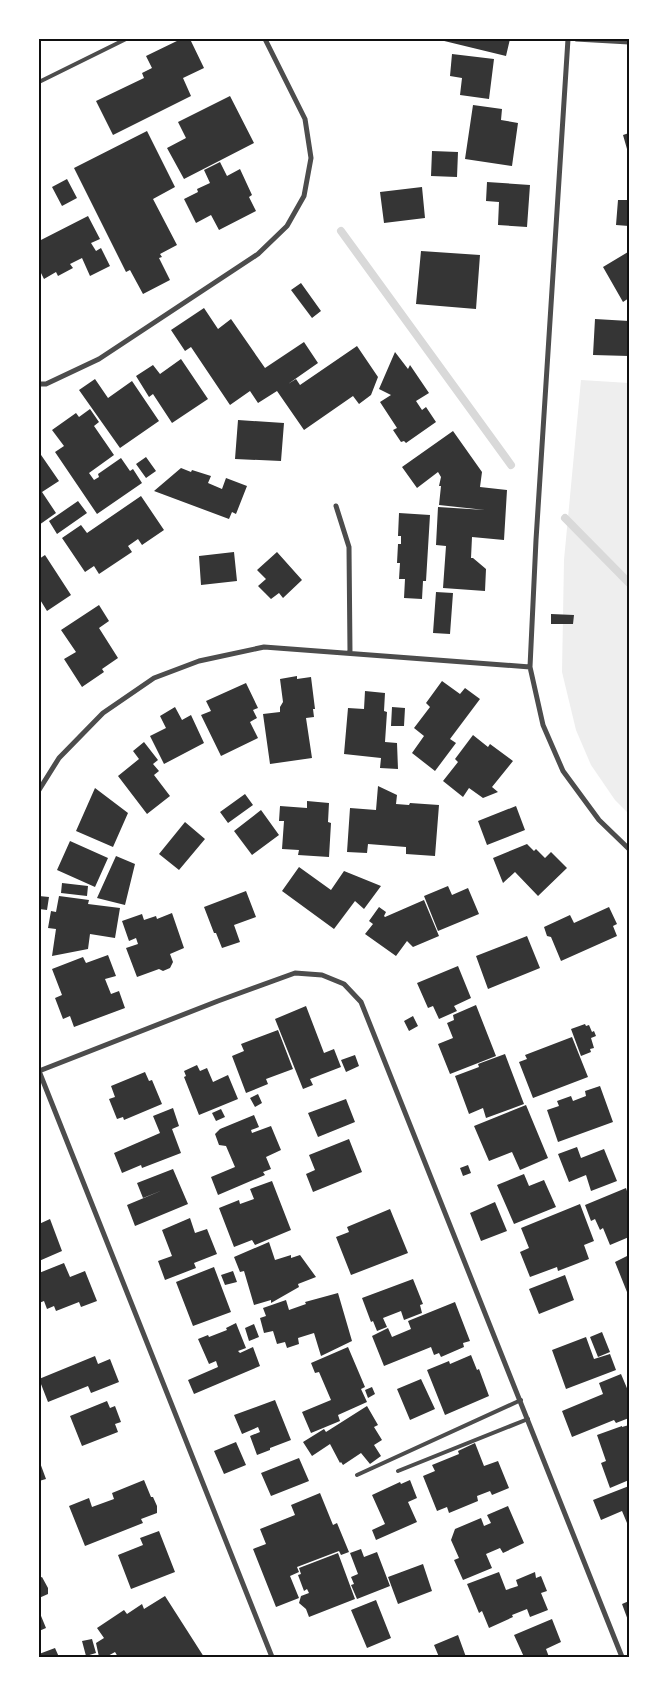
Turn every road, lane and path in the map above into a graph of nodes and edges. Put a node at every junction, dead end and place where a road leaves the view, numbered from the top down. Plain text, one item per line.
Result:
1 (126, 39) edge
2 (265, 39) edge
3 (568, 39) edge
4 (576, 39) edge
5 (629, 42) edge
6 (39, 82) edge
7 (39, 384) edge
8 (336, 506) dead end
9 (350, 653) junction
10 (530, 667) junction
11 (39, 790) edge
12 (629, 849) edge
13 (39, 1071) edge
14 (521, 1400) junction
15 (528, 1419) junction
16 (398, 1471) dead end
17 (357, 1474) dead end
18 (272, 1657) edge
19 (622, 1657) edge

1 - 6 lane
2 - 7 street
3 - 10 street
4 - 5 street
8 - 9 street
9 - 10 street
9 - 11 street
10 - 12 street
13 - 14 street
13 - 18 street
14 - 15 street
14 - 17 lane
15 - 16 lane
15 - 19 street

